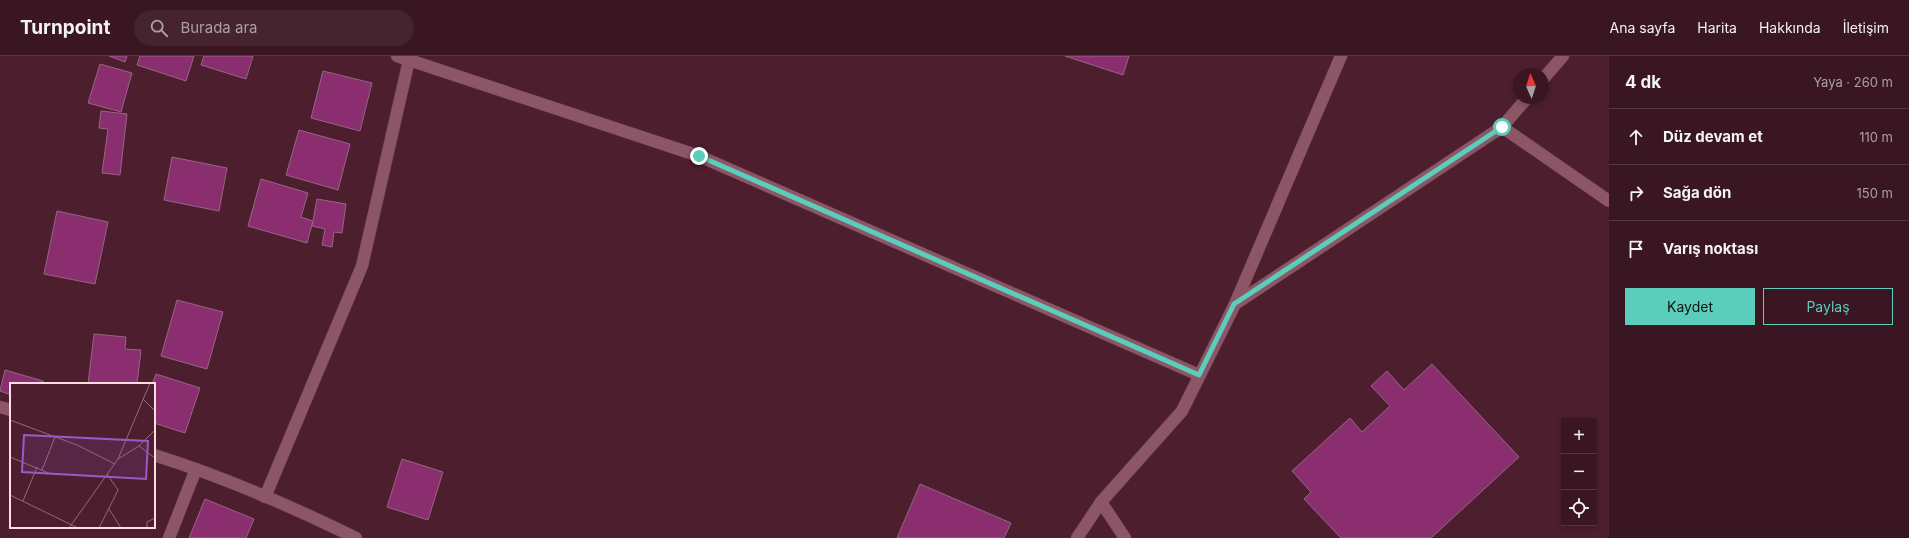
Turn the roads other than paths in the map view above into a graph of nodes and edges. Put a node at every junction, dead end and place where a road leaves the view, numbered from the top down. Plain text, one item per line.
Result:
1 (1341, 56) edge
2 (1563, 56) edge
3 (403, 58) edge
4 (1549, 72) edge
5 (1522, 104) edge
6 (1502, 127) junction
7 (1609, 202) edge
8 (1234, 304) junction
9 (1199, 375) junction
10 (0, 406) edge
11 (10, 410) edge
12 (155, 455) edge
13 (196, 468) junction
14 (265, 497) junction
15 (1101, 502) junction
16 (169, 538) edge
17 (356, 538) edge
18 (1077, 538) edge
19 (1125, 538) edge

1 - 8 street
2 - 4 street
3 - 9 street
3 - 14 street
5 - 6 street
6 - 7 street
6 - 8 street
8 - 9 street
9 - 15 street
10 - 11 street
12 - 13 street
13 - 14 street
13 - 16 street
14 - 17 street
15 - 18 street
15 - 19 street

